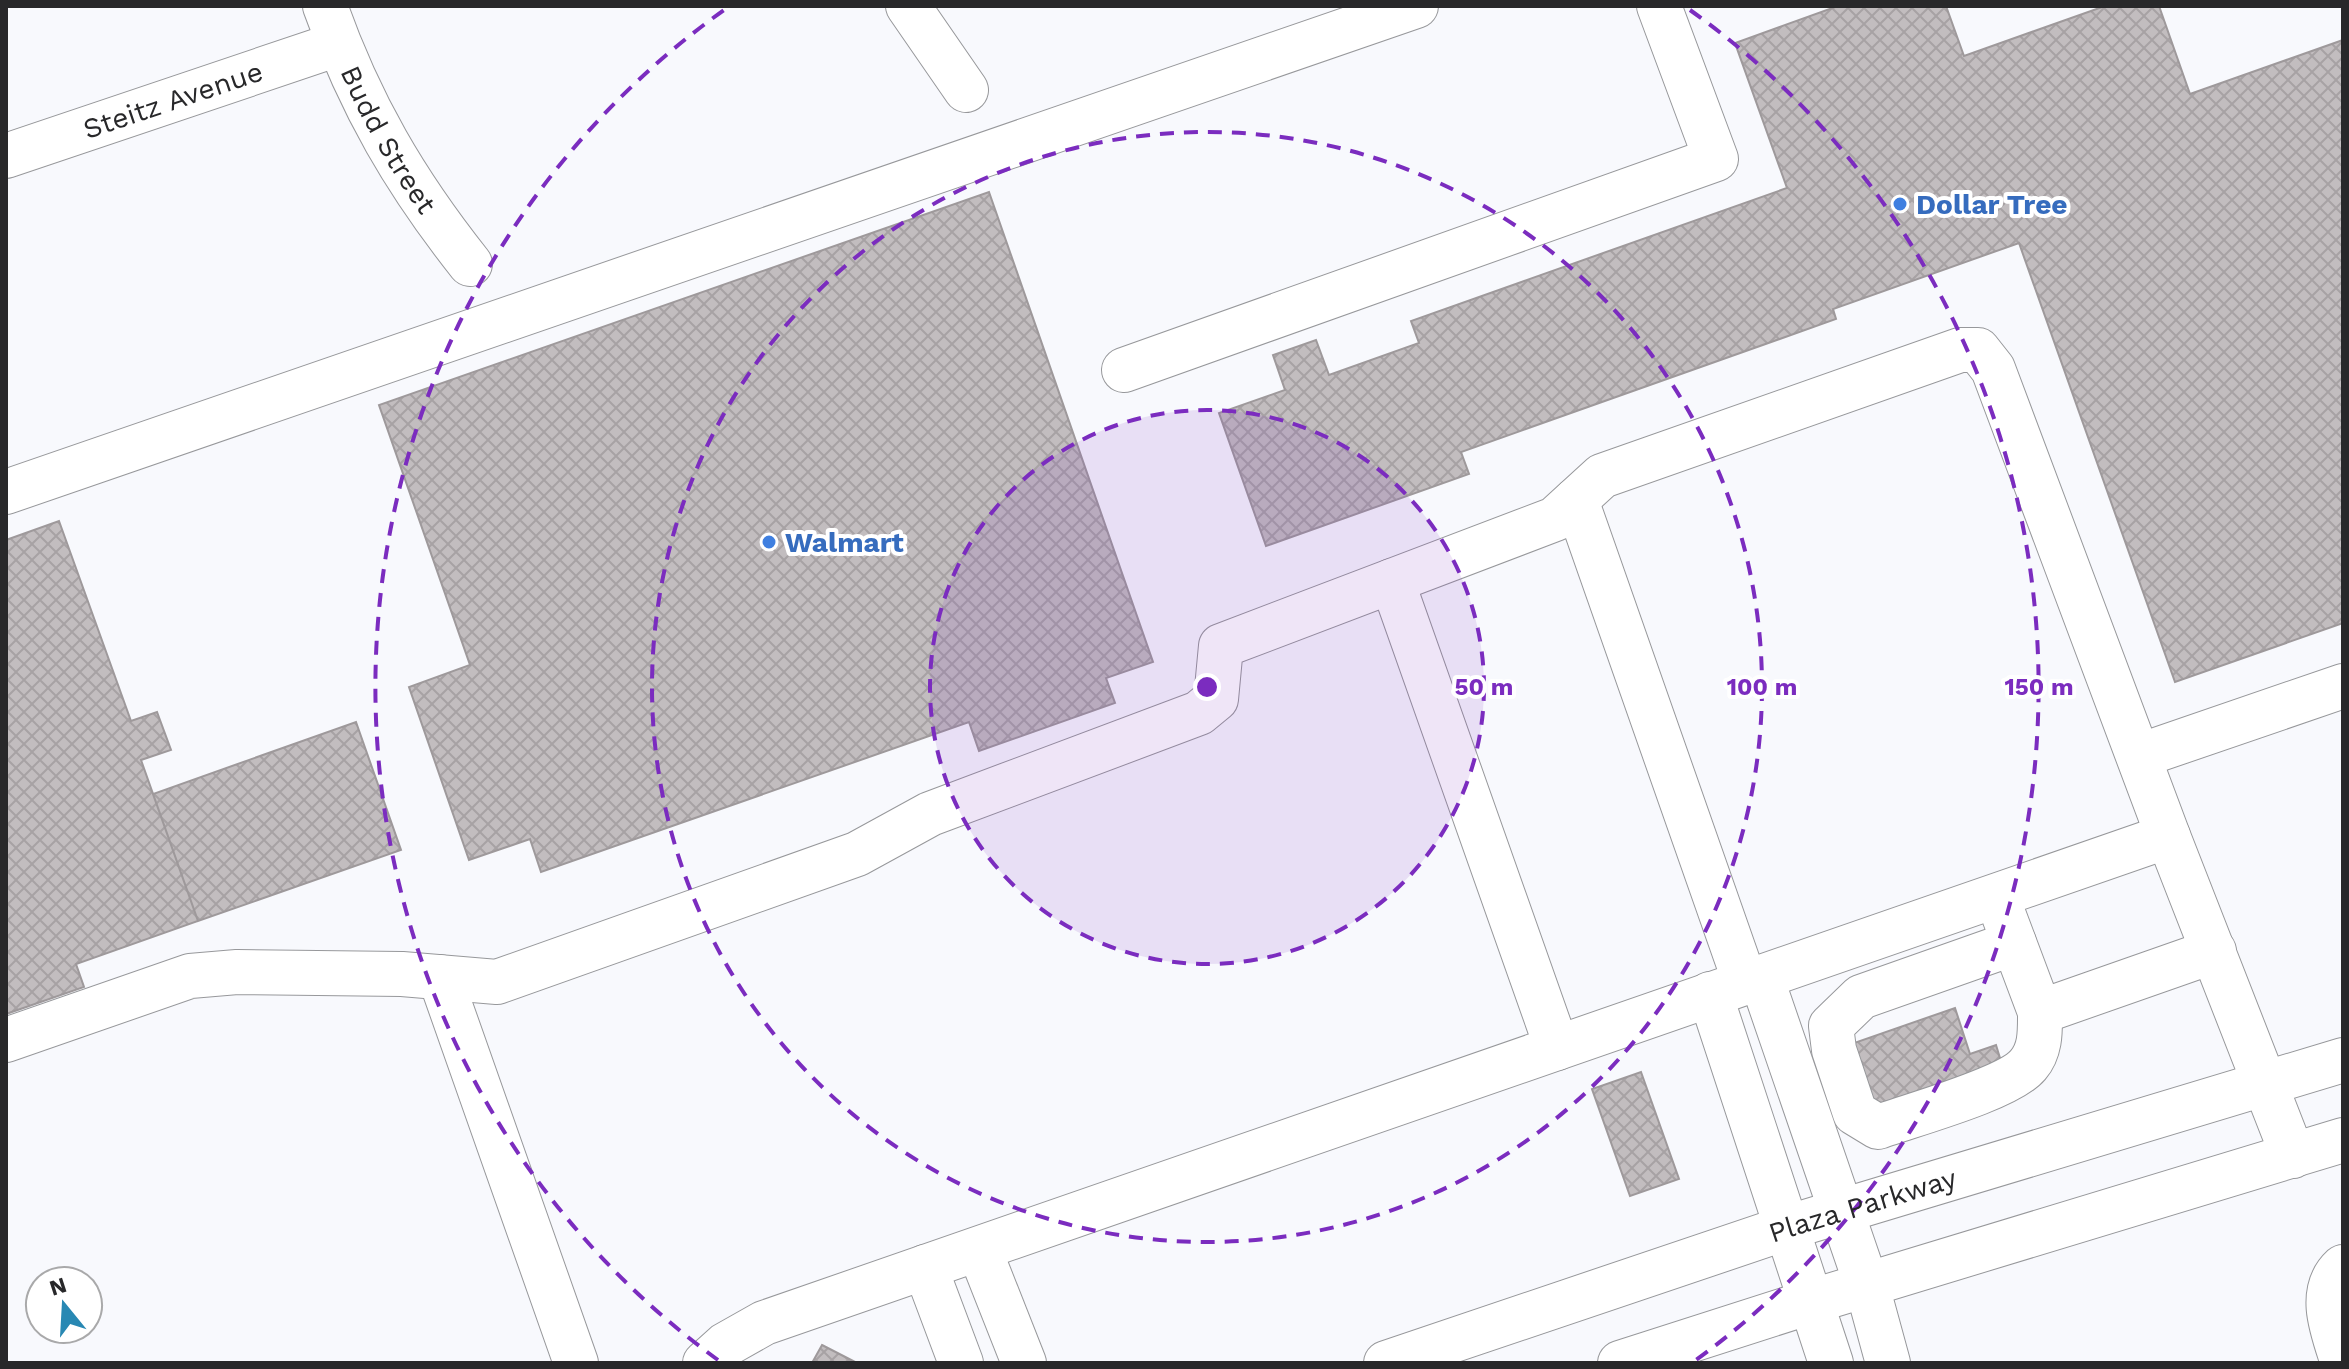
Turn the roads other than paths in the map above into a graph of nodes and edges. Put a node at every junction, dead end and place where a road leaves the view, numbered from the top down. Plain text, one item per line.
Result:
1 (908, 6) edge
2 (1416, 6) edge
3 (1659, 6) edge
4 (332, 25) edge
5 (966, 90) dead end
6 (6, 156) edge
7 (470, 264) dead end
8 (1124, 370) dead end
9 (6, 492) edge
10 (1576, 500) junction
11 (1392, 581) junction
12 (2343, 686) edge
13 (2139, 756) junction
14 (2168, 836) junction
15 (1996, 895) junction
16 (2014, 943) junction
17 (2214, 951) junction
18 (440, 977) junction
19 (1739, 984) junction
20 (2040, 1012) junction
21 (6, 1040) edge
22 (1557, 1048) junction
23 (2343, 1060) edge
24 (2265, 1084) junction
25 (2343, 1140) edge
26 (2293, 1156) junction
27 (1842, 1212) junction
28 (1789, 1227) junction
29 (979, 1249) junction
30 (925, 1267) junction
31 (2343, 1267) edge
32 (1867, 1286) junction
33 (1813, 1301) junction
34 (576, 1363) edge
35 (705, 1363) edge
36 (961, 1363) edge
37 (1024, 1363) edge
38 (1386, 1363) edge
39 (1620, 1363) edge
40 (1831, 1363) edge
41 (1888, 1363) edge
42 (2343, 1363) edge

1 - 5 street
2 - 9 street
3 - 8 street
4 - 6 street, Steitz Avenue
4 - 7 street, Budd Street
10 - 11 street
10 - 13 street
10 - 19 street
11 - 18 street
11 - 22 street
12 - 13 street
13 - 14 street
14 - 15 street
14 - 17 street
15 - 16 street
15 - 19 street
16 - 20 street
16 - 20 street
17 - 20 street
17 - 24 street
18 - 21 street
18 - 34 street
19 - 22 street
19 - 27 street
19 - 28 street
22 - 29 street
23 - 24 street, Plaza Parkway
24 - 26 street
24 - 27 street, Plaza Parkway
25 - 26 street
26 - 32 street
27 - 28 street, Plaza Parkway
27 - 32 street
28 - 33 street
28 - 38 street, Plaza Parkway
29 - 30 street
29 - 37 street
30 - 35 street
30 - 36 street
31 - 42 street
32 - 33 street
32 - 41 street
33 - 39 street
33 - 40 street

